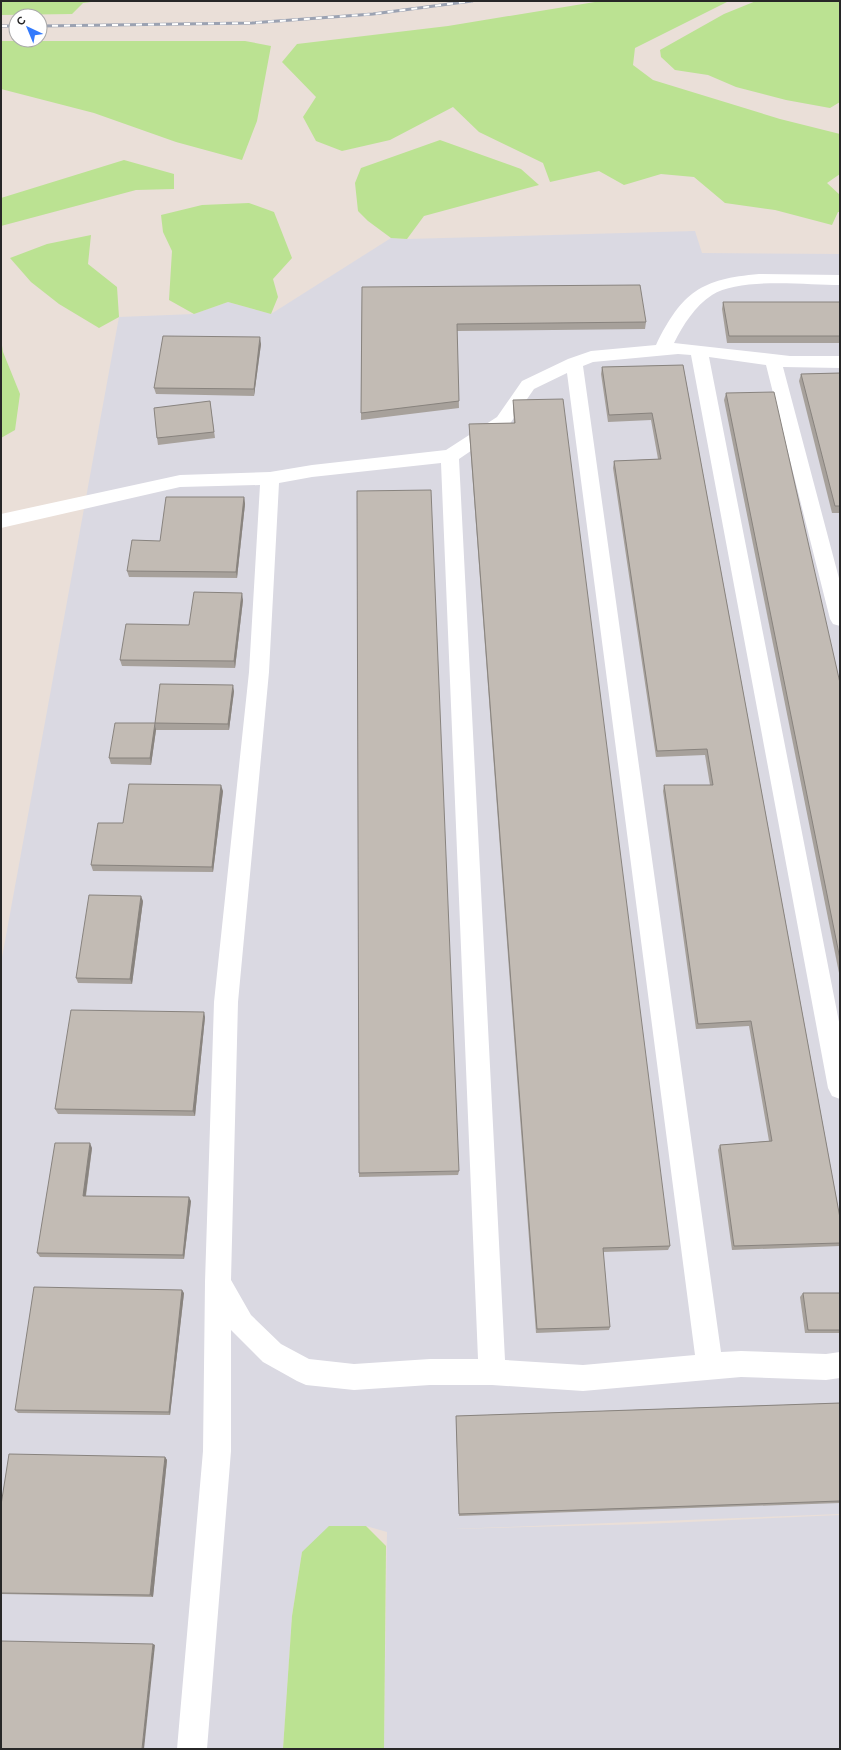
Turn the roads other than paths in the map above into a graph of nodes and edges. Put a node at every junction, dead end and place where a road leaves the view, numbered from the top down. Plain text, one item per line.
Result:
1 (840, 280) edge
2 (662, 349) junction
3 (699, 351) junction
4 (773, 360) junction
5 (574, 362) junction
6 (840, 362) edge
7 (450, 456) junction
8 (270, 478) junction
9 (1, 521) edge
10 (840, 619) edge
11 (840, 1088) edge
12 (218, 1282) junction
13 (840, 1365) edge
14 (710, 1367) junction
15 (492, 1372) junction
16 (192, 1749) edge

1 - 2 lane
2 - 3 lane
2 - 5 lane
3 - 4 lane
3 - 11 lane
4 - 6 lane
4 - 10 lane
5 - 7 lane
5 - 14 lane
7 - 8 lane
7 - 15 lane
8 - 9 lane
8 - 12 lane
12 - 15 lane
12 - 16 lane
13 - 14 lane
14 - 15 lane

